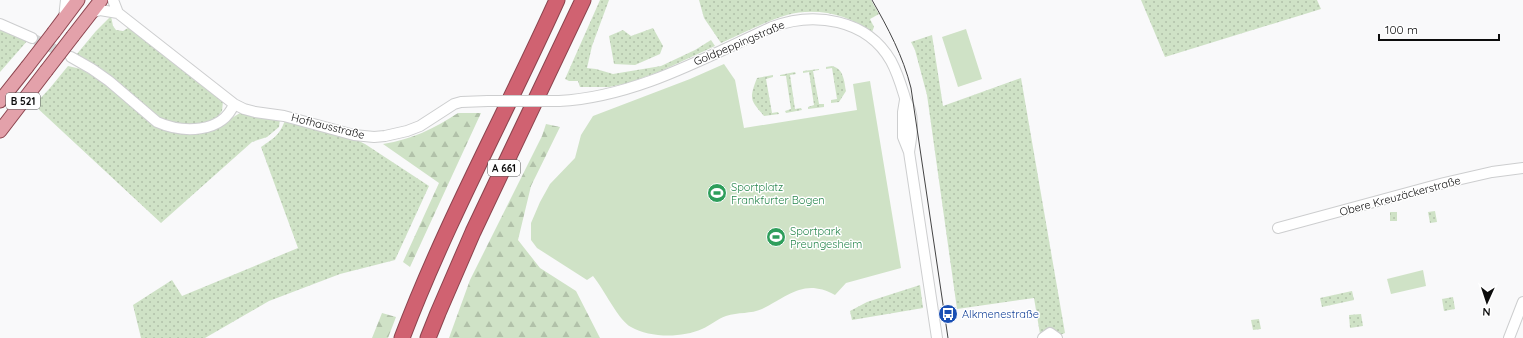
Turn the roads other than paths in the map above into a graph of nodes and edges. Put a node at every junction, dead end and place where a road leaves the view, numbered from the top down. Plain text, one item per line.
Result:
1 (66, 0) edge
2 (78, 0) edge
3 (101, 0) edge
4 (114, 0) edge
5 (557, 0) edge
6 (583, 0) edge
7 (91, 13) junction
8 (118, 13) junction
9 (63, 20) junction
10 (0, 24) edge
11 (32, 38) tunnel mouth
12 (71, 57) tunnel mouth
13 (0, 101) edge
14 (559, 102) joint
15 (234, 104) junction
16 (0, 131) edge
17 (1523, 168) edge
18 (1278, 228) dead end
19 (1523, 302) edge
20 (402, 338) edge
21 (428, 338) edge
22 (937, 338) edge
23 (1043, 338) edge
24 (1057, 338) edge
25 (1509, 338) edge

1 - 9 street
2 - 9 main road, B 521
3 - 7 main road, B 521
4 - 8 street
5 - 20 highway, A 661
6 - 21 highway, A 661
7 - 8 street
7 - 16 main road, B 521, bridge
8 - 15 street, Hofhausstraße
9 - 13 main road, B 521, bridge
10 - 11 street
12 - 15 street
14 - 15 street, Hofhausstraße, bridge
14 - 22 street, Goldpeppingstraße
17 - 18 street, Obere Kreuzäckerstraße
19 - 25 street
23 - 24 street

